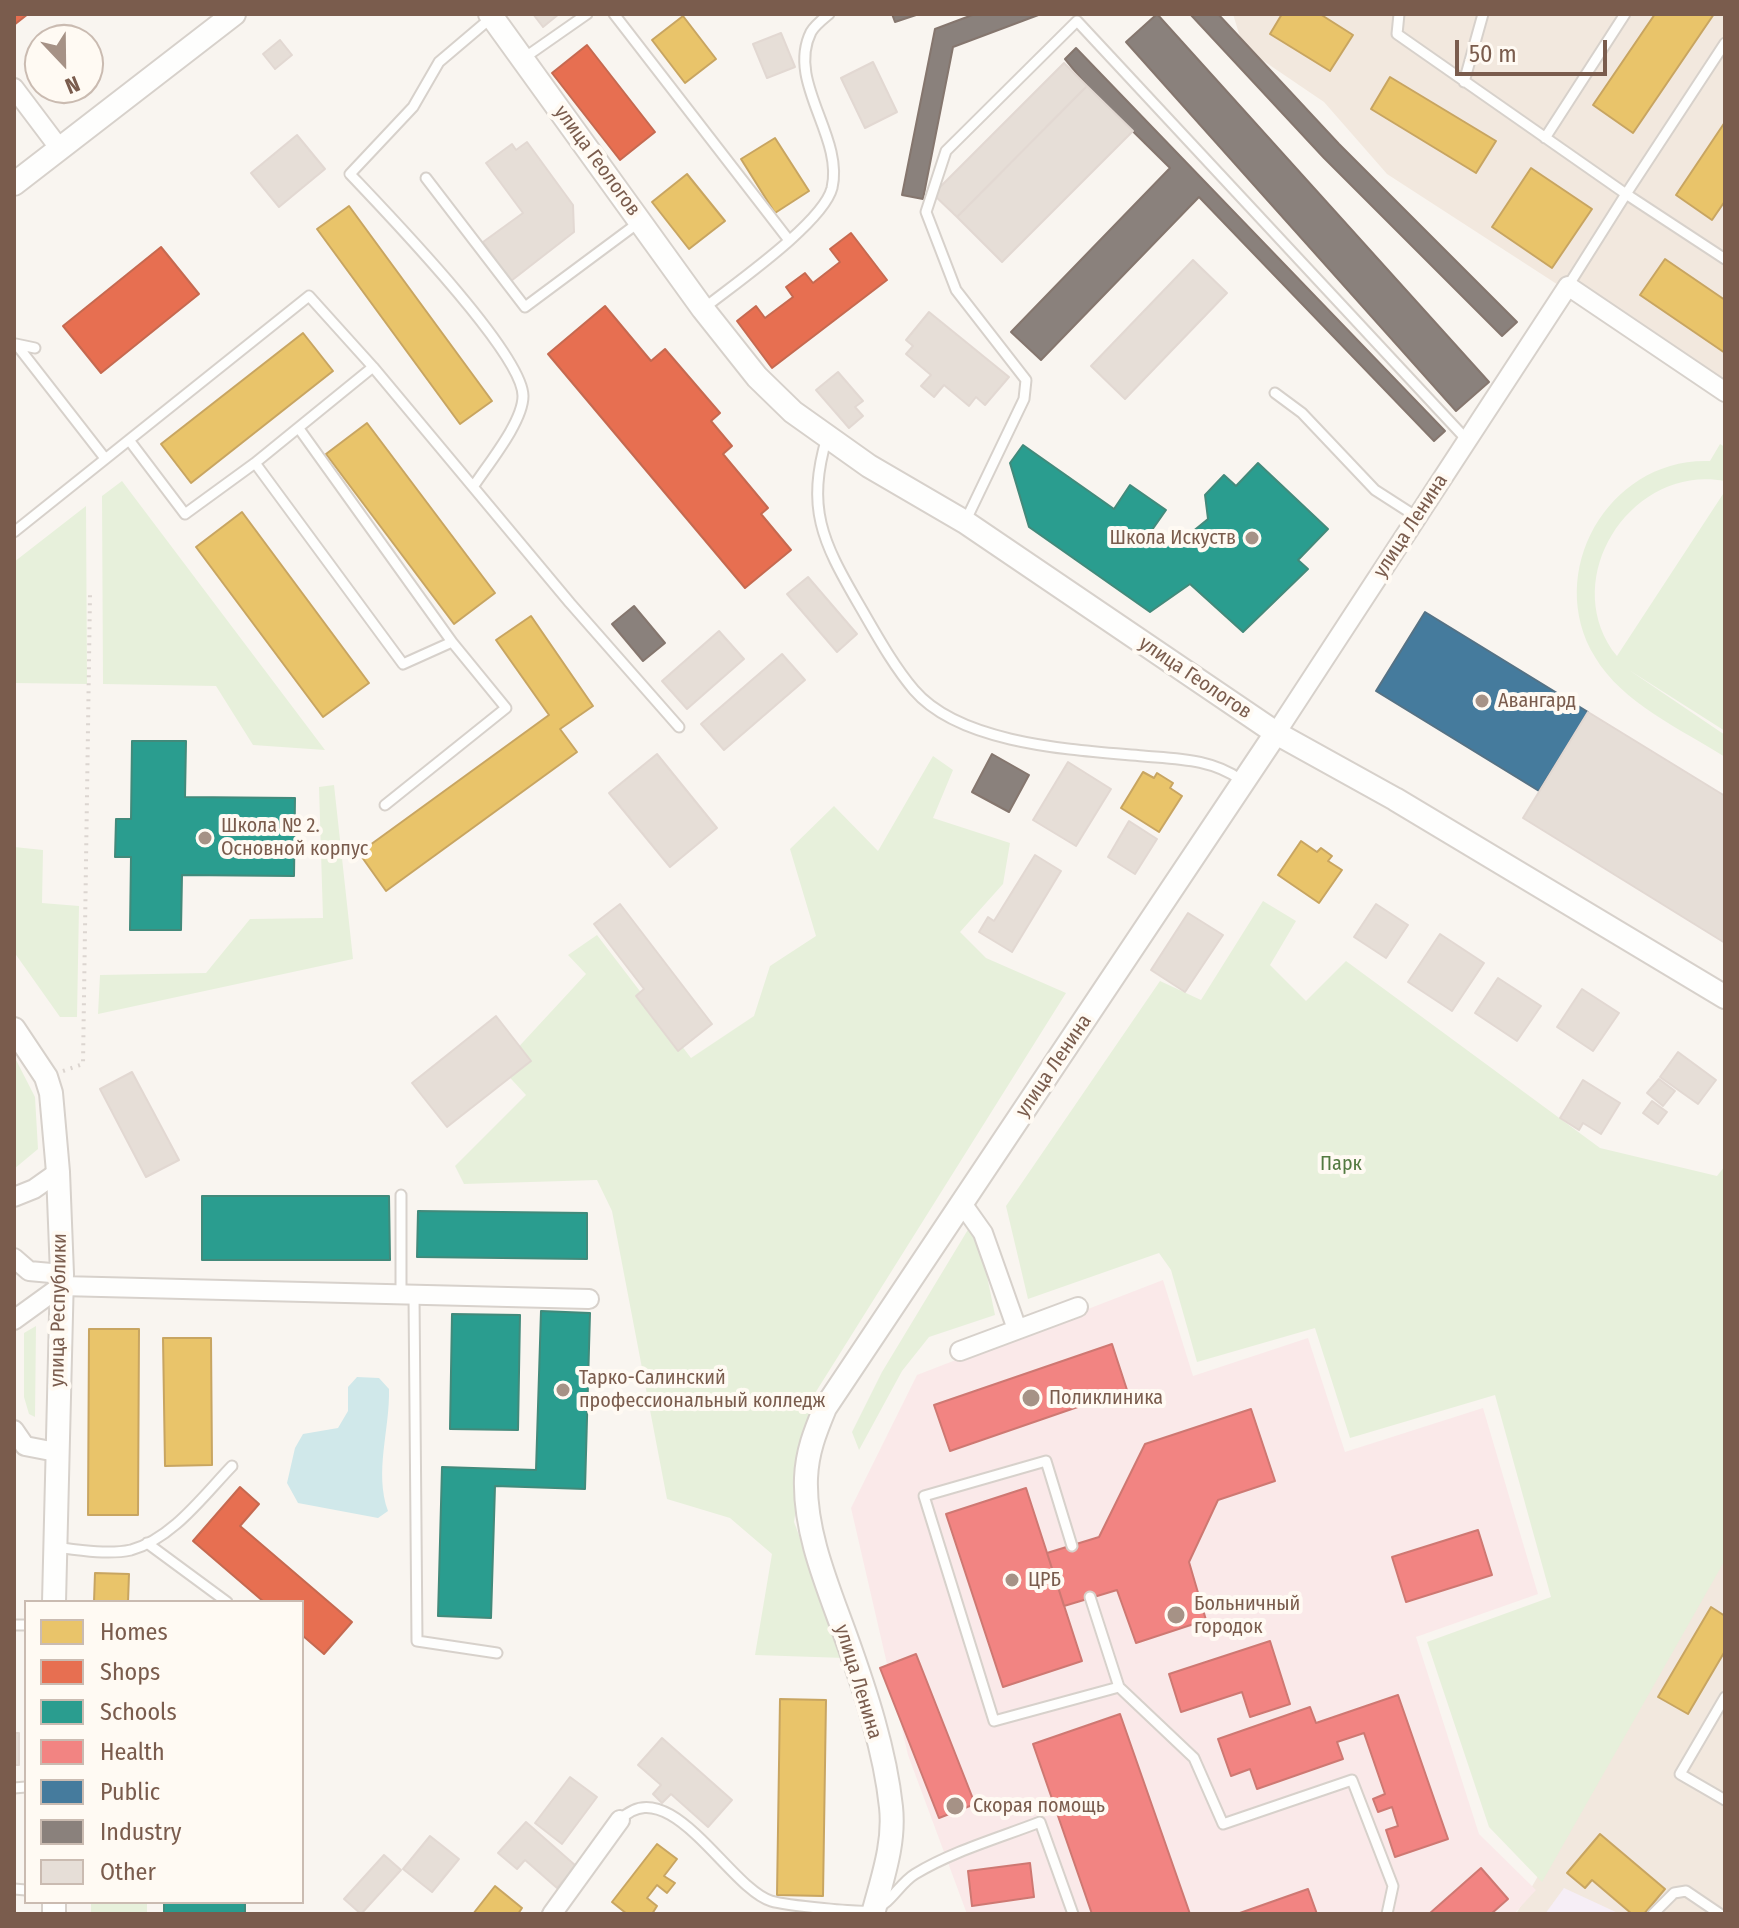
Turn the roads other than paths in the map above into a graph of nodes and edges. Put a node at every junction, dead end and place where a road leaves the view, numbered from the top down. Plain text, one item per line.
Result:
1 (234, 14) edge
2 (587, 14) edge
3 (614, 14) edge
4 (829, 14) edge
5 (1399, 14) edge
6 (1483, 14) edge
7 (1625, 14) edge
8 (491, 16) edge
9 (1725, 43) edge
10 (523, 59) junction
11 (1464, 82) junction
12 (14, 88) edge
13 (1545, 138) junction
14 (60, 149) junction
15 (426, 178) dead end
16 (14, 184) edge
17 (1626, 194) junction
18 (641, 221) junction
19 (788, 239) junction
20 (1724, 257) edge
21 (1568, 286) junction
22 (703, 309) junction
23 (35, 348) dead end
24 (373, 367) junction
25 (1725, 392) edge
26 (1275, 393) dead end
27 (300, 430) junction
28 (827, 437) junction
29 (129, 440) junction
30 (1467, 440) junction
31 (104, 457) junction
32 (255, 463) junction
33 (473, 487) junction
34 (1417, 517) junction
35 (965, 522) junction
36 (14, 532) edge
37 (452, 642) junction
38 (679, 727) dead end
39 (1276, 733) junction
40 (1241, 780) junction
41 (385, 805) dead end
42 (1725, 997) edge
43 (14, 1029) edge
44 (58, 1172) junction
45 (401, 1195) dead end
46 (14, 1197) edge
47 (961, 1202) junction
48 (14, 1258) edge
49 (61, 1280) junction
50 (408, 1294) junction
51 (589, 1299) dead end
52 (1078, 1307) dead end
53 (14, 1320) edge
54 (1017, 1329) junction
55 (960, 1351) dead end
56 (14, 1430) edge
57 (56, 1452) junction
58 (232, 1466) dead end
59 (147, 1543) junction
60 (1072, 1546) dead end
61 (55, 1547) junction
62 (1090, 1597) dead end
63 (54, 1600) edge
64 (224, 1600) edge
65 (497, 1653) dead end
66 (1119, 1687) junction
67 (1725, 1697) edge
68 (1725, 1800) edge
69 (620, 1820) joint
70 (873, 1912) edge
71 (552, 1914) edge
72 (1073, 1914) edge
73 (1387, 1914) edge
74 (1653, 1914) edge
75 (1720, 1914) edge

1 - 14 street
2 - 10 lane
3 - 19 lane
4 - 19 lane
5 - 11 lane
6 - 11 lane
7 - 13 lane
8 - 10 street, улица Геологов
8 - 33 lane
9 - 17 lane
10 - 18 street, улица Геологов
11 - 13 lane
12 - 14 street
13 - 17 lane
14 - 16 street
15 - 18 lane
17 - 20 lane
17 - 21 lane
18 - 22 street, улица Геологов
19 - 22 lane
21 - 25 street
21 - 30 street, улица Ленина
22 - 28 street, улица Геологов
23 - 31 lane
24 - 27 lane
24 - 29 lane
24 - 33 lane
26 - 34 lane
27 - 32 lane
27 - 37 lane
28 - 35 street, улица Геологов
28 - 40 lane
29 - 31 lane
29 - 32 lane
30 - 34 street, улица Ленина
30 - 35 lane
31 - 36 lane
32 - 37 lane
33 - 38 lane
34 - 39 street, улица Ленина
35 - 39 street, улица Геологов
37 - 41 lane
39 - 40 street, улица Ленина
39 - 42 street, улица Геологов
40 - 47 street, улица Ленина
43 - 44 street, улица Республики
44 - 46 street
44 - 49 street, улица Республики
45 - 50 lane
47 - 54 street
47 - 70 street, улица Ленина
48 - 49 street
49 - 50 street
49 - 53 street
49 - 57 street, улица Республики
50 - 51 street
50 - 65 lane
52 - 54 street
54 - 55 street
56 - 57 street
57 - 61 street, улица Республики
58 - 59 lane
59 - 61 lane
59 - 64 lane
60 - 66 lane
61 - 63 street, улица Республики
62 - 66 lane
66 - 73 lane
67 - 68 lane
69 - 70 lane
69 - 71 street
70 - 72 lane
74 - 75 lane

